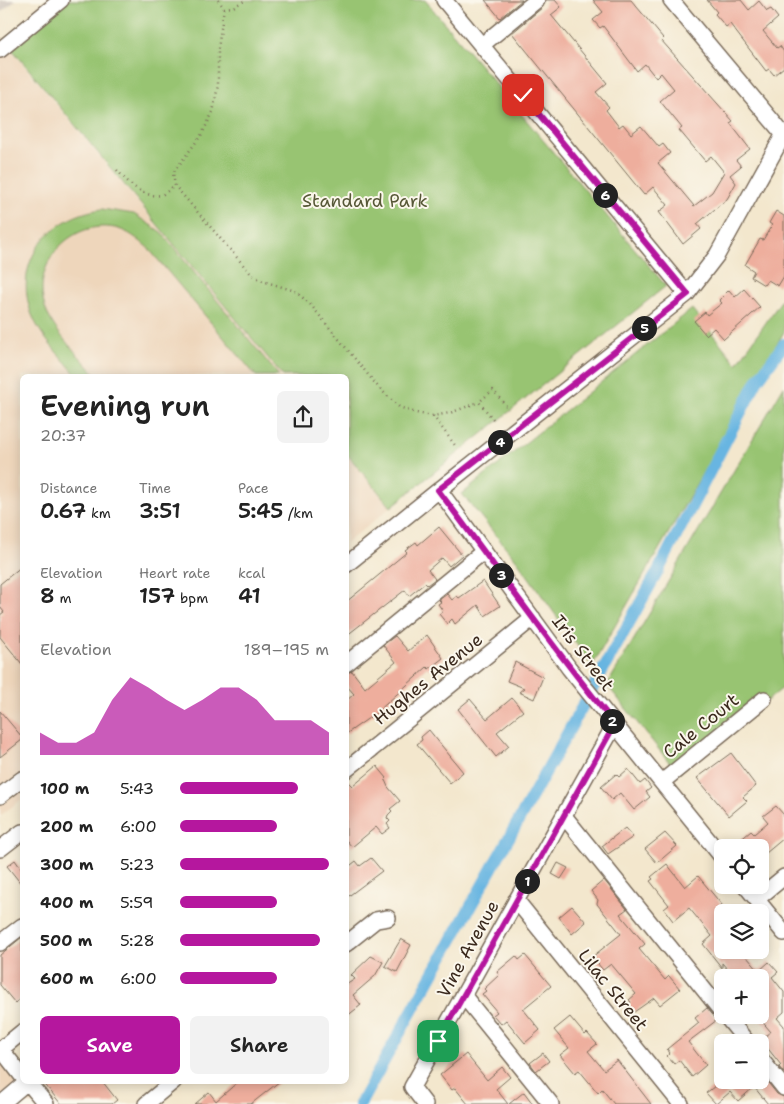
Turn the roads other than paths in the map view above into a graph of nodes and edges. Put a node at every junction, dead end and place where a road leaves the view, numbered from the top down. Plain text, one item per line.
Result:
1 (61, 0) edge
2 (444, 0) edge
3 (537, 0) edge
4 (671, 0) edge
5 (482, 45) junction
6 (0, 50) edge
7 (784, 135) edge
8 (688, 294) junction
9 (438, 490) junction
10 (484, 552) junction
11 (349, 564) edge
12 (533, 618) junction
13 (349, 662) edge
14 (764, 699) dead end
15 (615, 724) junction
16 (349, 768) edge
17 (20, 780) edge
18 (662, 782) junction
19 (0, 796) edge
20 (564, 816) junction
21 (20, 834) edge
22 (714, 847) edge
23 (0, 849) edge
24 (784, 877) edge
25 (753, 894) edge
26 (757, 899) junction
27 (516, 900) junction
28 (388, 918) dead end
29 (20, 928) edge
30 (784, 933) edge
31 (349, 942) edge
32 (0, 944) edge
33 (463, 995) junction
34 (714, 1002) edge
35 (732, 1024) edge
36 (20, 1034) edge
37 (740, 1034) edge
38 (0, 1050) edge
39 (769, 1069) edge
40 (20, 1074) edge
41 (23, 1084) edge
42 (29, 1084) edge
43 (170, 1084) edge
44 (784, 1088) edge
45 (0, 1104) edge
46 (46, 1104) edge
47 (146, 1104) edge
48 (425, 1104) edge
49 (551, 1104) edge
50 (681, 1104) edge

1 - 6 street
2 - 5 street
3 - 5 street
4 - 7 street
5 - 8 street
7 - 8 street
8 - 9 street
9 - 10 street, Iris Street
9 - 11 street
10 - 12 street, Iris Street
10 - 13 street
12 - 15 street, Iris Street
12 - 16 street, Hughes Avenue
14 - 18 street, Cale Court
15 - 18 street, Iris Street
15 - 20 street, Vine Avenue
17 - 19 street
18 - 22 street, Iris Street
20 - 27 street, Vine Avenue
20 - 34 street
21 - 23 street
24 - 26 street
25 - 26 street
26 - 30 street
27 - 33 street, Vine Avenue
27 - 50 street, Lilac Street
28 - 31 street
29 - 32 street
33 - 48 street, Vine Avenue
33 - 49 street
35 - 37 street
36 - 38 street
38 - 40 street
39 - 44 street
41 - 45 street
42 - 46 street
43 - 47 street

